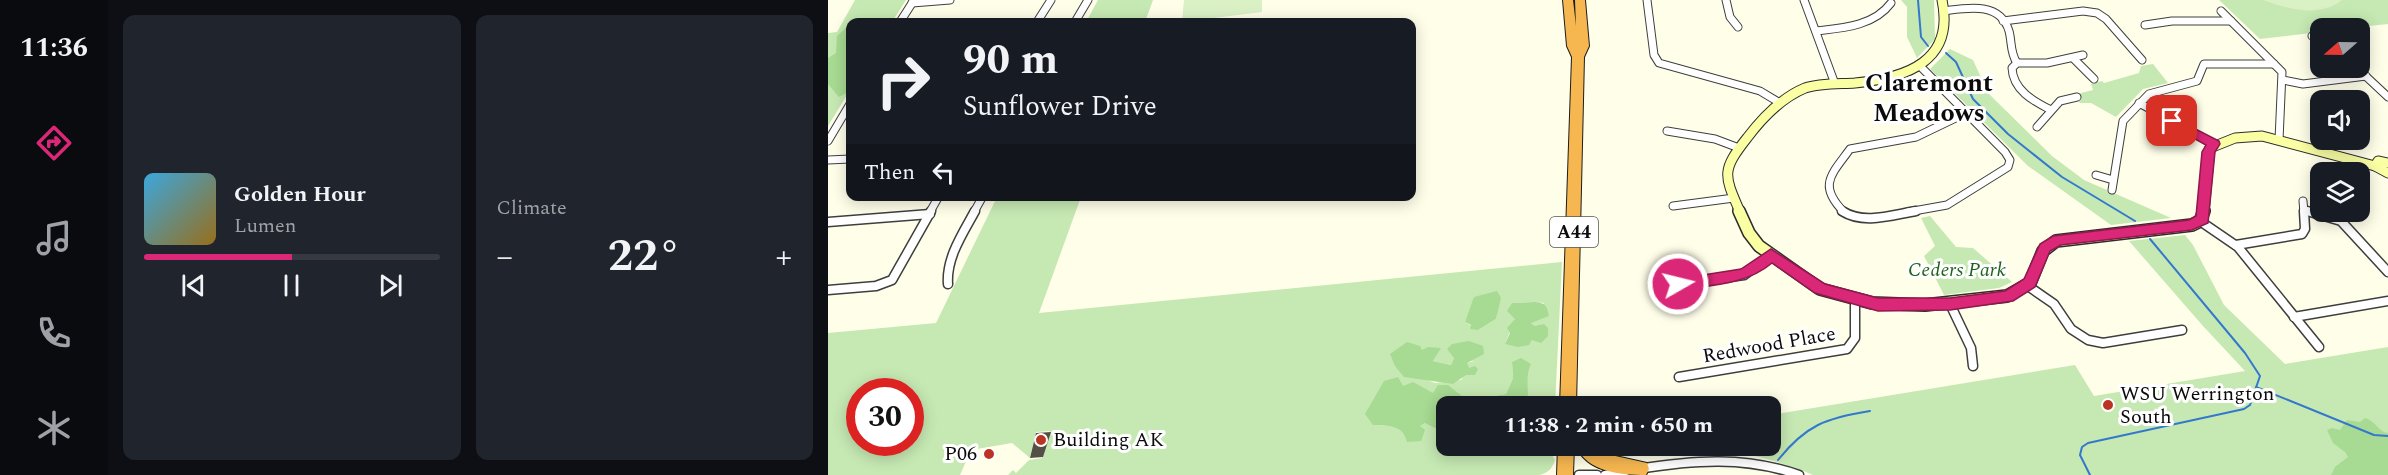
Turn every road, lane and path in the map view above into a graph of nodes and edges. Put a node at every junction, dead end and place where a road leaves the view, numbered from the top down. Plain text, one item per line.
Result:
1 (950, 0) edge
2 (1051, 0) edge
3 (1088, 0) edge
4 (1568, 0) edge
5 (1580, 0) edge
6 (1647, 0) edge
7 (1726, 0) edge
8 (1804, 0) edge
9 (913, 1) edge
10 (1891, 3) dead end
11 (1942, 5) edge
12 (2221, 11) dead end
13 (2148, 17) dead end
14 (902, 18) edge
15 (1040, 18) edge
16 (1077, 18) edge
17 (2003, 21) junction
18 (2231, 21) junction
19 (2154, 23) junction
20 (2145, 25) dead end
21 (1738, 27) dead end
22 (1816, 31) junction
23 (2083, 55) dead end
24 (1578, 57) junction
25 (2073, 58) junction
26 (2142, 60) dead end
27 (2017, 63) junction
28 (2274, 64) junction
29 (1920, 66) junction
30 (2350, 78) edge
31 (2368, 78) edge
32 (2094, 79) dead end
33 (2283, 80) junction
34 (1835, 84) junction
35 (2077, 97) dead end
36 (2388, 97) edge
37 (1780, 103) junction
38 (2139, 103) junction
39 (2051, 110) junction
40 (846, 111) edge
41 (1966, 113) junction
42 (2037, 127) dead end
43 (1668, 131) dead end
44 (2279, 140) junction
45 (828, 141) edge
46 (2214, 144) junction
47 (1739, 148) junction
48 (846, 159) edge
49 (828, 160) edge
50 (2388, 163) edge
51 (2375, 166) junction
52 (2388, 173) edge
53 (2096, 175) dead end
54 (2113, 180) junction
55 (2112, 189) dead end
56 (1734, 198) junction
57 (936, 201) edge
58 (981, 201) edge
59 (2303, 201) dead end
60 (1673, 206) dead end
61 (2305, 210) junction
62 (930, 214) junction
63 (2200, 221) junction
64 (828, 222) edge
65 (2236, 245) junction
66 (1771, 255) junction
67 (2388, 272) edge
68 (948, 284) dead end
69 (1678, 284) dead end
70 (2028, 286) junction
71 (828, 290) edge
72 (1855, 299) junction
73 (2388, 301) edge
74 (1950, 304) junction
75 (2294, 317) junction
76 (2182, 330) dead end
77 (2319, 347) dead end
78 (1973, 366) dead end
79 (1679, 376) dead end
80 (1569, 396) edge
81 (1566, 456) edge
82 (1589, 456) edge
83 (1635, 472) edge
84 (1565, 475) edge
85 (1579, 475) edge
86 (1597, 475) edge
87 (1605, 475) edge
88 (1799, 475) edge

1 - 9 street
2 - 15 street
3 - 16 street
4 - 24 highway, A44
5 - 24 highway, A44
6 - 37 street
7 - 21 street
8 - 22 street
9 - 14 street
10 - 22 street
11 - 17 street
11 - 29 street
12 - 18 street
13 - 19 street
17 - 26 street
17 - 27 street
18 - 19 street
18 - 28 street
19 - 20 street
22 - 34 street
23 - 25 street
24 - 80 highway, A44
25 - 27 street
25 - 32 street
27 - 39 street
28 - 33 street
28 - 38 street
29 - 34 street
29 - 41 street
30 - 33 street
31 - 36 street
33 - 44 street
34 - 37 street
35 - 39 street
37 - 47 street
38 - 46 street
38 - 54 street
39 - 42 street
40 - 45 street
41 - 41 street
43 - 47 street
44 - 46 street
44 - 51 street
46 - 63 street
47 - 56 street
48 - 49 street
50 - 51 street
51 - 52 street
53 - 54 street
54 - 55 street
56 - 60 street
56 - 66 street
57 - 62 street
58 - 68 street
59 - 61 street
61 - 65 street
61 - 67 street
62 - 64 street
62 - 71 street
63 - 65 street
63 - 70 street
65 - 75 street
66 - 69 street
66 - 72 street
70 - 74 street
70 - 76 street
72 - 74 street
72 - 79 street, Redwood Place
73 - 75 street
74 - 78 street
75 - 77 street
81 - 84 highway
82 - 83 highway
83 - 87 street
83 - 88 street
85 - 86 street

